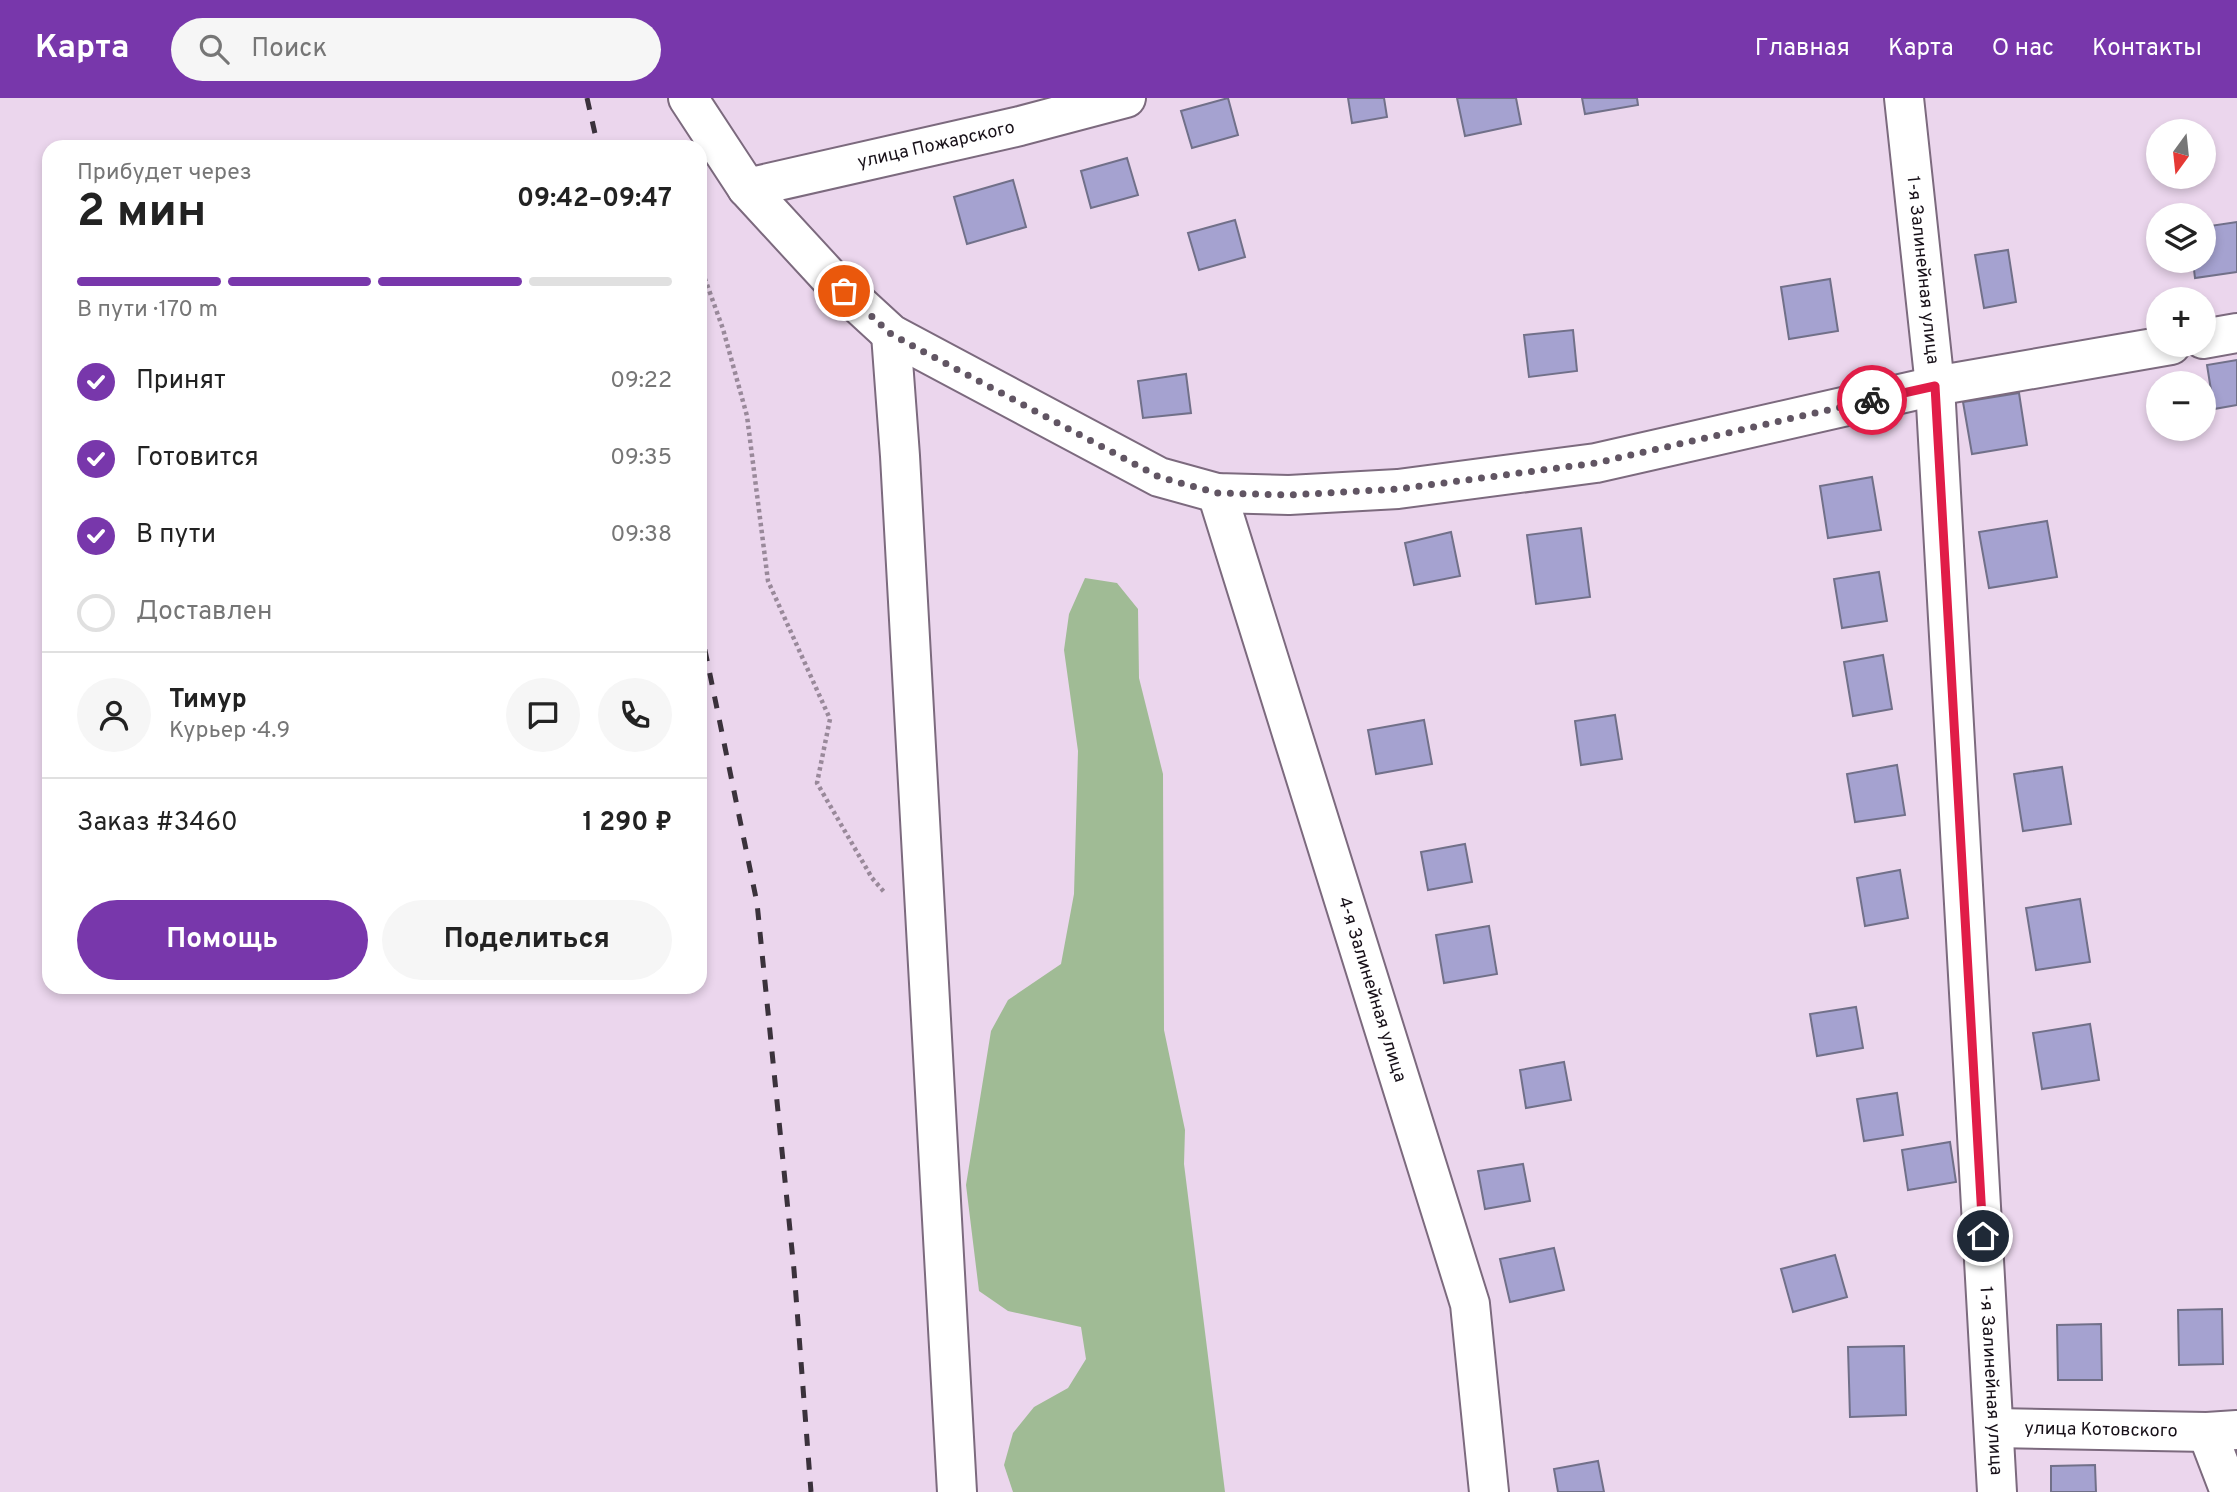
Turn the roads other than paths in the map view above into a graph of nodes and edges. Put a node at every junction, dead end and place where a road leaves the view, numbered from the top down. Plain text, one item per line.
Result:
1 (688, 98) edge
2 (1126, 98) edge
3 (1904, 98) edge
4 (747, 188) junction
5 (2237, 333) edge
6 (891, 334) junction
7 (2216, 337) edge
8 (2146, 349) edge
9 (1935, 386) junction
10 (1217, 493) junction
11 (1994, 1428) junction
12 (2222, 1431) edge
13 (957, 1492) edge
14 (1489, 1492) edge
15 (1997, 1492) edge
16 (2230, 1492) edge

1 - 4 street
2 - 4 street, улица Пожарского
3 - 9 street, 1-я Залинейная улица
4 - 6 street
5 - 7 street
6 - 10 street
6 - 13 street
8 - 9 street
9 - 10 street
9 - 11 street, 1-я Залинейная улица
10 - 14 street, 4-я Залинейная улица
11 - 12 street, улица Котовского
11 - 15 street, 1-я Залинейная улица
12 - 16 street, улица Котовского

